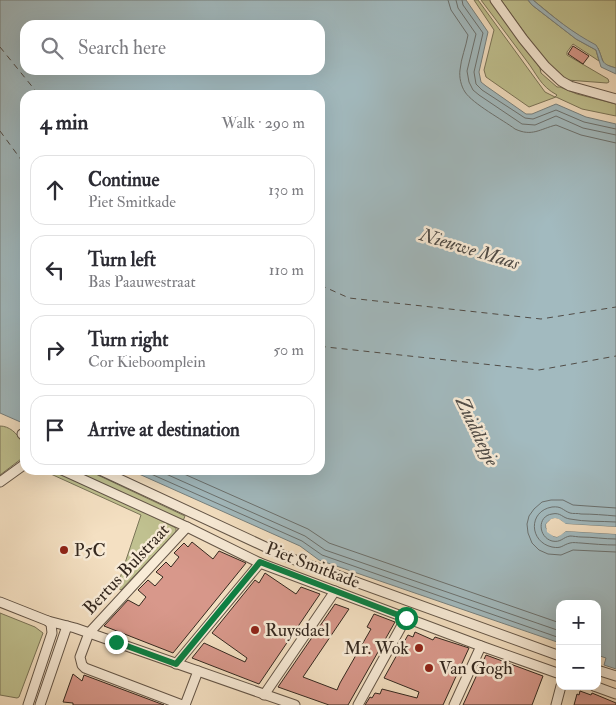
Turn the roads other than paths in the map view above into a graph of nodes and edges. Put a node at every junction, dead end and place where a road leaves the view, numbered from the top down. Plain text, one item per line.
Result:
1 (495, 0) edge
2 (616, 99) edge
3 (20, 468) edge
4 (73, 475) edge
5 (111, 475) edge
6 (0, 482) edge
7 (187, 527) junction
8 (260, 562) junction
9 (335, 591) junction
10 (0, 602) edge
11 (406, 618) junction
12 (48, 621) junction
13 (67, 626) junction
14 (89, 633) junction
15 (481, 646) junction
16 (556, 655) edge
17 (176, 664) junction
18 (198, 671) junction
19 (601, 671) edge
20 (556, 673) edge
21 (616, 676) edge
22 (601, 689) edge
23 (560, 690) edge
24 (616, 694) edge
25 (264, 695) junction
26 (291, 704) edge
27 (28, 705) edge
28 (40, 705) edge
29 (183, 705) edge
30 (358, 705) edge
31 (454, 705) edge
32 (556, 705) edge

1 - 2 street
3 - 6 street
4 - 7 street, Piet Smitkade
5 - 16 street, Piet Smitkade
7 - 8 street, Piet Smitkade
7 - 14 street, Bertus Bulstraat
8 - 9 street, Piet Smitkade
8 - 17 street
9 - 11 street, Piet Smitkade
9 - 25 street
10 - 12 street
11 - 15 street, Piet Smitkade
11 - 30 street
12 - 13 street
12 - 27 street
13 - 14 street
13 - 28 street
14 - 17 street
14 - 29 street
15 - 20 street, Piet Smitkade
15 - 31 street
17 - 18 street
18 - 25 street
18 - 29 street
19 - 21 street
22 - 24 street
23 - 32 street
25 - 26 street

